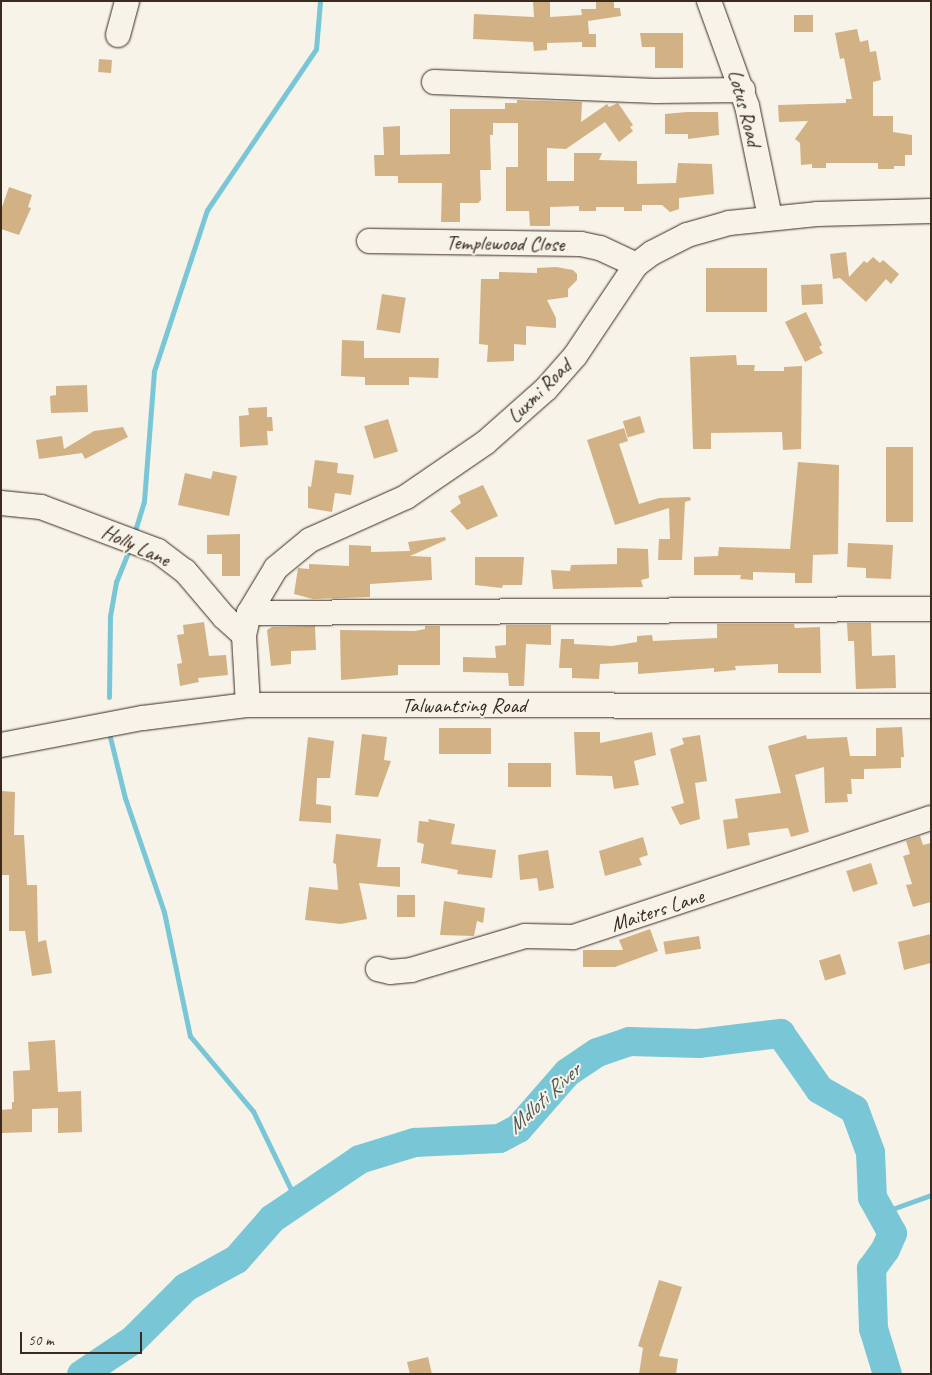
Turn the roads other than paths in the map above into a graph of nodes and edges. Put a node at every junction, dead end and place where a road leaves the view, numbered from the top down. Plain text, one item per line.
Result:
1 (127, 1) edge
2 (709, 1) edge
3 (118, 34) dead end
4 (434, 82) dead end
5 (743, 90) junction
6 (931, 211) edge
7 (770, 217) junction
8 (369, 241) dead end
9 (636, 266) junction
10 (1, 503) edge
11 (931, 609) edge
12 (247, 624) junction
13 (248, 705) junction
14 (931, 706) edge
15 (1, 745) edge
16 (931, 818) edge
17 (378, 969) dead end

1 - 3 street
2 - 5 street, Lotus Road
4 - 5 street
5 - 7 street, Lotus Road
6 - 7 street, Luxmi Road
7 - 9 street, Luxmi Road
8 - 9 street, Templewood Close
9 - 12 street, Luxmi Road
10 - 12 street, Holly Lane
11 - 12 street
12 - 13 street
13 - 14 street, Talwantsing Road
13 - 15 street, Talwantsing Road
16 - 17 street, Maiters Lane

